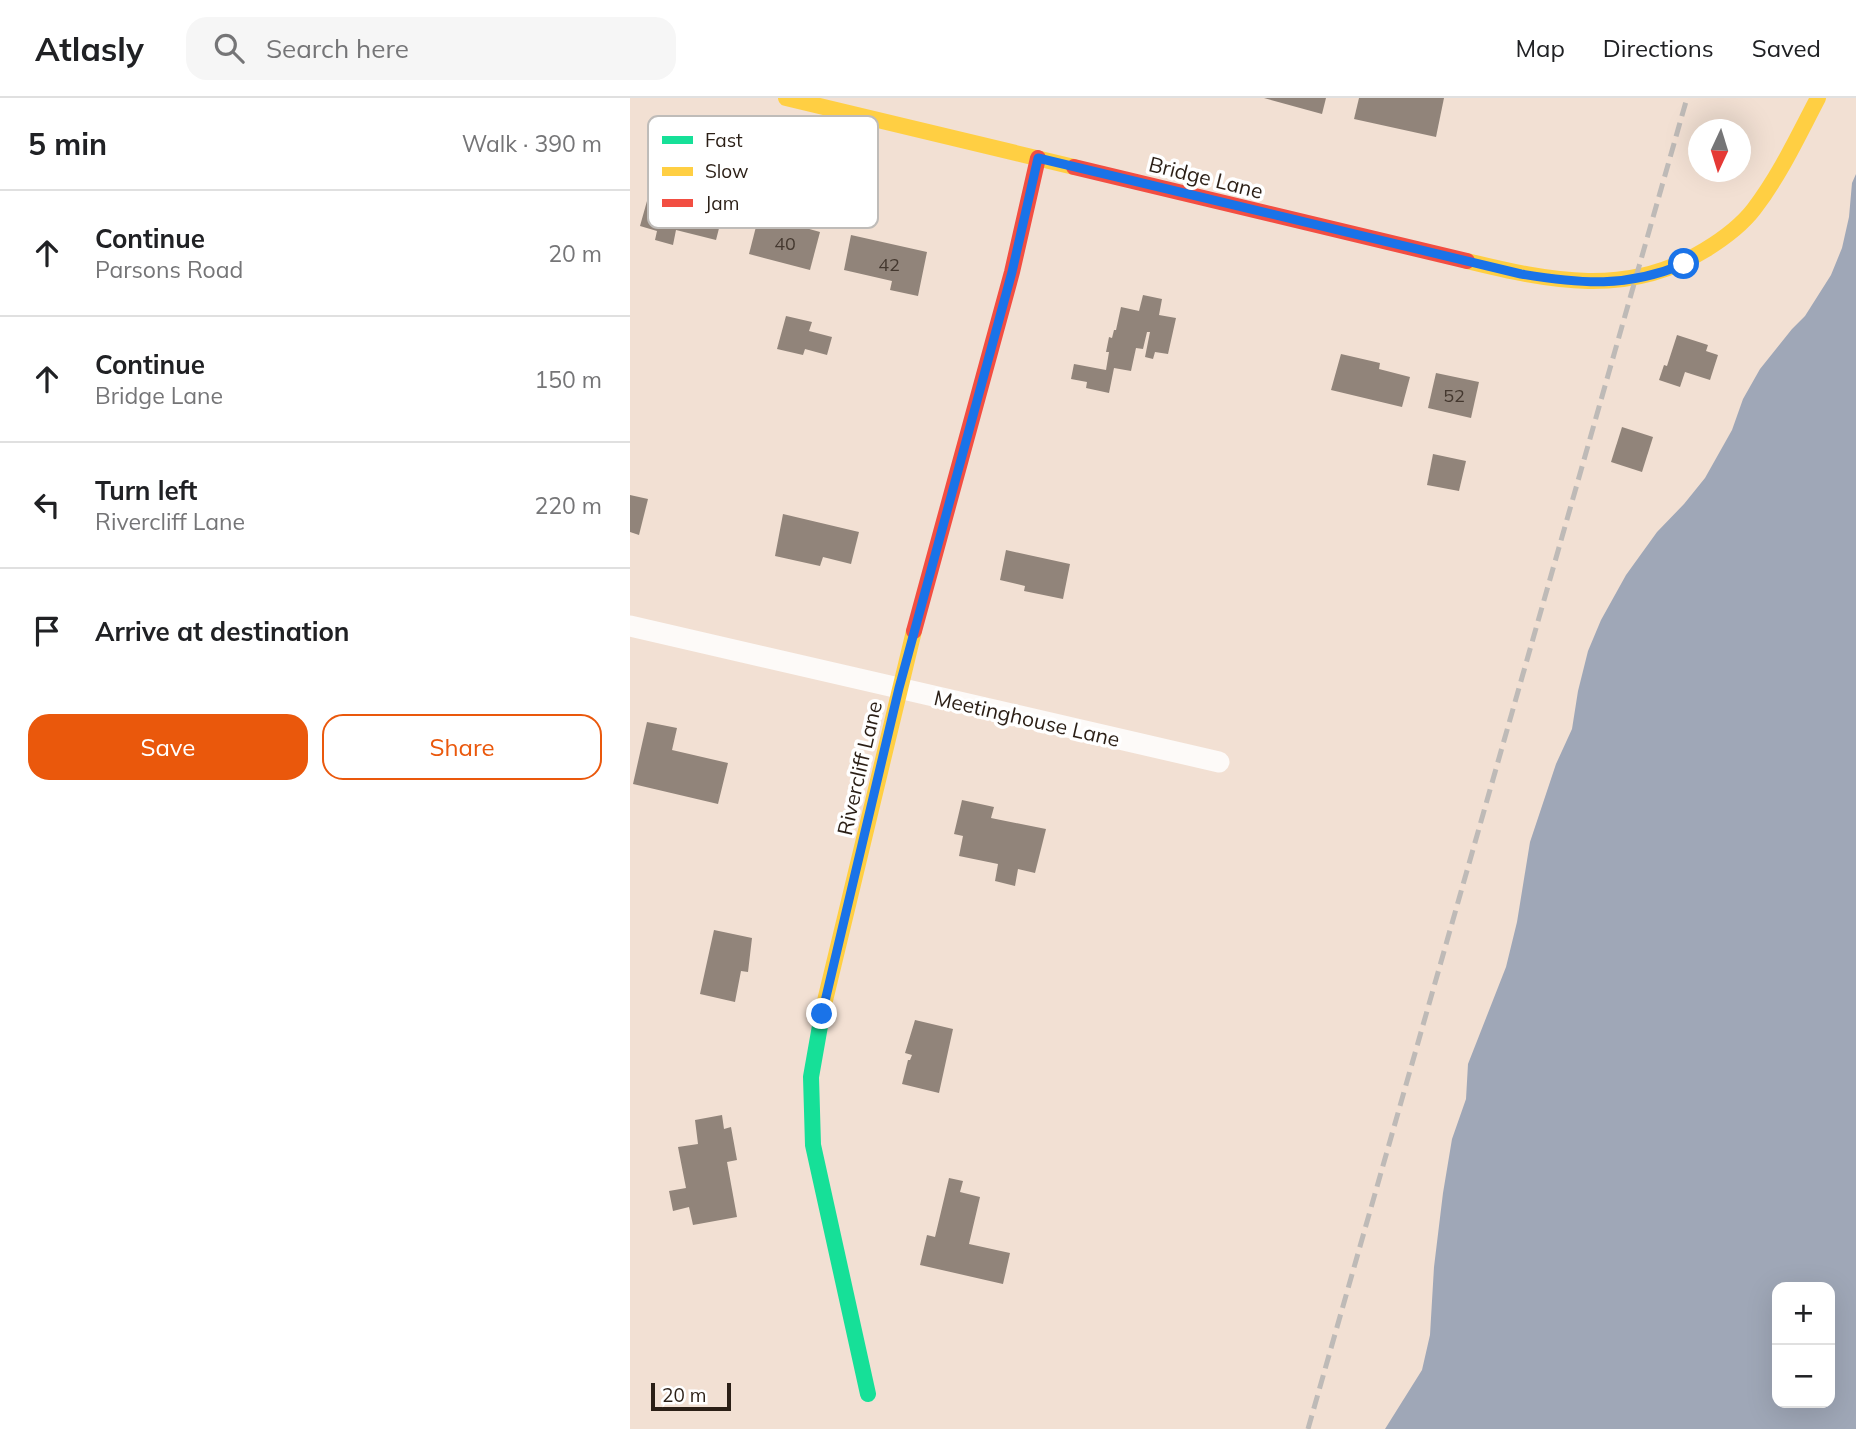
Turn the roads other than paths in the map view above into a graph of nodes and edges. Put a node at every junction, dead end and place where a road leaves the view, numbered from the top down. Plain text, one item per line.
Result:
1 (786, 98) edge
2 (1818, 98) edge
3 (862, 116) edge
4 (878, 120) edge
5 (1038, 158) junction
6 (630, 626) edge
7 (899, 688) junction
8 (1219, 762) dead end
9 (868, 1394) dead end

1 - 3 street, Bridge Lane
2 - 5 street, Bridge Lane
4 - 5 street, Bridge Lane
5 - 7 street, Rivercliff Lane
6 - 7 street, Meetinghouse Lane
7 - 8 street, Meetinghouse Lane
7 - 9 street, Rivercliff Lane

